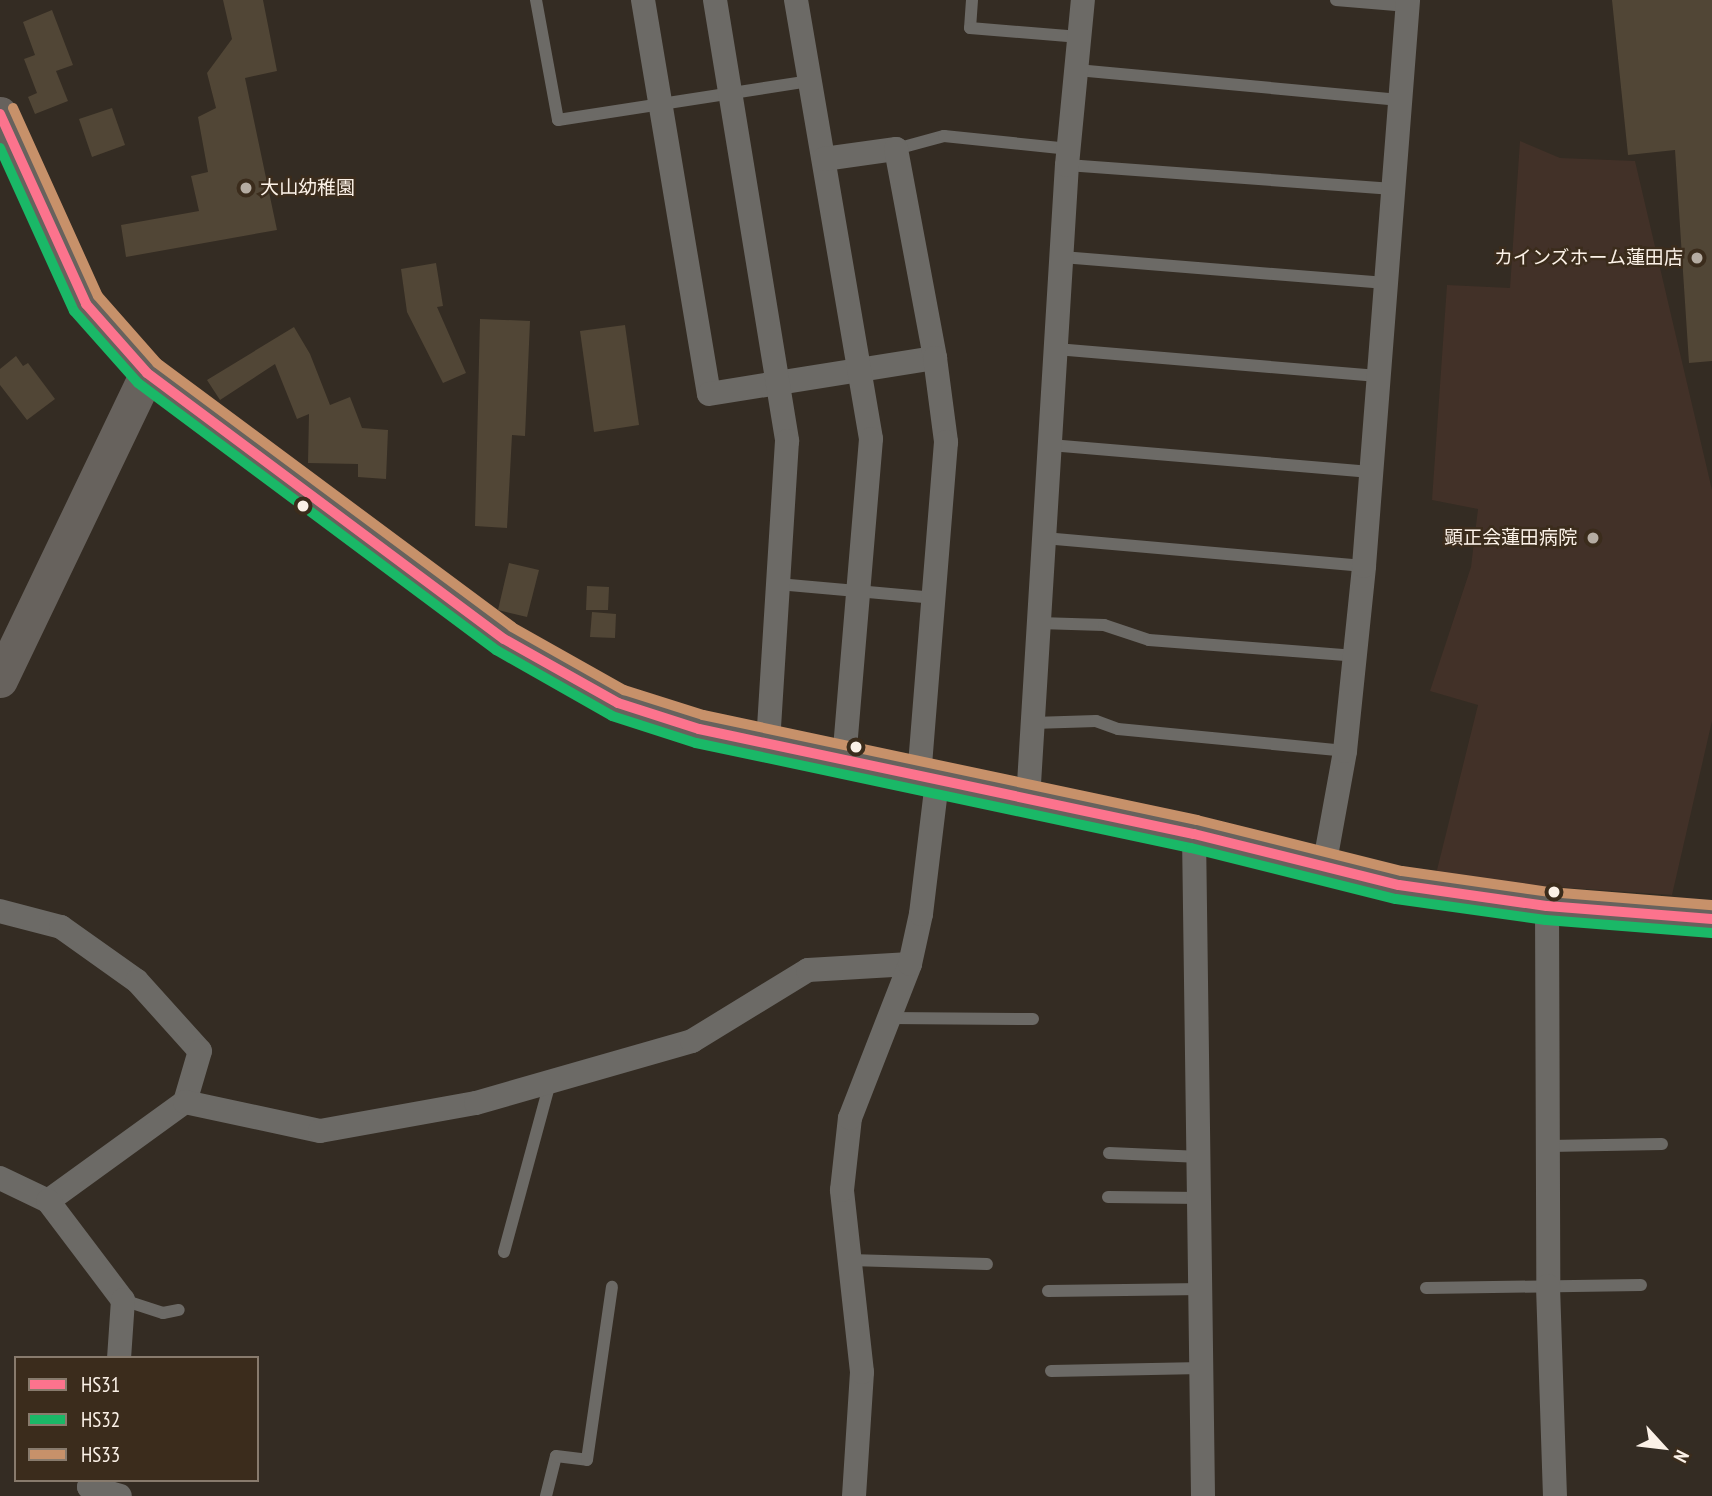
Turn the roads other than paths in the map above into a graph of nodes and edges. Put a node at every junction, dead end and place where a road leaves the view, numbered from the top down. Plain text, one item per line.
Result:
1 (536, 0) edge
2 (643, 0) edge
3 (715, 0) edge
4 (796, 0) edge
5 (972, 0) edge
6 (1083, 0) edge
7 (1336, 0) edge
8 (1408, 3) edge
9 (1080, 37) junction
10 (1077, 70) junction
11 (809, 81) junction
12 (730, 94) junction
13 (1400, 100) junction
14 (660, 104) junction
15 (0, 114) edge
16 (895, 149) junction
17 (1068, 157) junction
18 (824, 159) junction
19 (1393, 189) junction
20 (1062, 257) junction
21 (1386, 283) junction
22 (1056, 349) junction
23 (935, 358) junction
24 (859, 370) junction
25 (148, 373) junction
26 (1378, 376) junction
27 (780, 382) junction
28 (1050, 445) junction
29 (1371, 472) junction
30 (1044, 538) junction
31 (1364, 566) junction
32 (778, 584) junction
33 (857, 592) junction
34 (935, 598) junction
35 (1039, 623) junction
36 (1354, 656) junction
37 (1, 675) edge
38 (1033, 723) junction
39 (768, 745) junction
40 (1345, 751) junction
41 (844, 760) junction
42 (928, 779) junction
43 (1028, 800) junction
44 (1194, 834) junction
45 (1324, 867) junction
46 (1547, 906) junction
47 (0, 911) edge
48 (1712, 919) edge
49 (910, 964) junction
50 (888, 1018) junction
51 (1032, 1019) dead end
52 (549, 1086) junction
53 (185, 1102) junction
54 (1662, 1144) dead end
55 (1549, 1146) junction
56 (1109, 1153) dead end
57 (1201, 1157) junction
58 (0, 1178) edge
59 (1108, 1197) dead end
60 (1202, 1198) junction
61 (48, 1201) junction
62 (504, 1252) dead end
63 (850, 1260) junction
64 (987, 1264) dead end
65 (1642, 1285) dead end
66 (1548, 1286) junction
67 (612, 1287) dead end
68 (1426, 1288) dead end
69 (1202, 1289) junction
70 (1048, 1291) dead end
71 (124, 1300) junction
72 (179, 1310) dead end
73 (119, 1356) edge
74 (1202, 1368) junction
75 (1051, 1371) dead end
76 (90, 1482) edge
77 (120, 1496) edge
78 (545, 1496) edge
79 (855, 1496) edge
80 (1203, 1496) edge
81 (1555, 1496) edge

1 - 14 lane
2 - 14 street
3 - 12 street
4 - 11 street
5 - 9 lane
6 - 9 street
7 - 8 lane
8 - 13 street
9 - 10 street
10 - 13 lane
10 - 17 street
11 - 12 lane
11 - 18 street
12 - 14 lane
12 - 27 street
13 - 19 street
14 - 27 street
15 - 25 street
16 - 17 lane
16 - 18 street
16 - 23 street
17 - 19 lane
17 - 20 street
18 - 24 street
19 - 21 street
20 - 21 lane
20 - 22 street
21 - 26 street
22 - 26 lane
22 - 28 street
23 - 24 street
23 - 34 street
24 - 27 street
24 - 33 street
25 - 37 street
25 - 39 street
26 - 29 street
27 - 32 street
28 - 29 lane
28 - 30 street
29 - 31 street
30 - 31 lane
30 - 35 street
31 - 36 street
32 - 33 lane
32 - 39 street
33 - 34 lane
33 - 41 street
34 - 42 street
35 - 36 lane
35 - 38 street
36 - 40 street
38 - 40 lane
38 - 43 street
39 - 41 street
40 - 45 street
41 - 42 street
42 - 43 street
42 - 49 street
43 - 44 street
44 - 45 street
44 - 57 street
45 - 46 street
46 - 48 street
46 - 55 street
47 - 53 street
49 - 50 street
49 - 52 street
50 - 51 lane
50 - 63 street
52 - 53 street
52 - 62 lane
53 - 61 street
54 - 55 lane
55 - 66 street
56 - 57 lane
57 - 60 street
58 - 61 street
59 - 60 lane
60 - 69 street
61 - 71 street
63 - 64 lane
63 - 79 street
65 - 66 lane
66 - 68 lane
66 - 81 street
67 - 78 lane
69 - 70 lane
69 - 74 street
71 - 72 lane
71 - 73 street
74 - 75 lane
74 - 80 street
76 - 77 street

